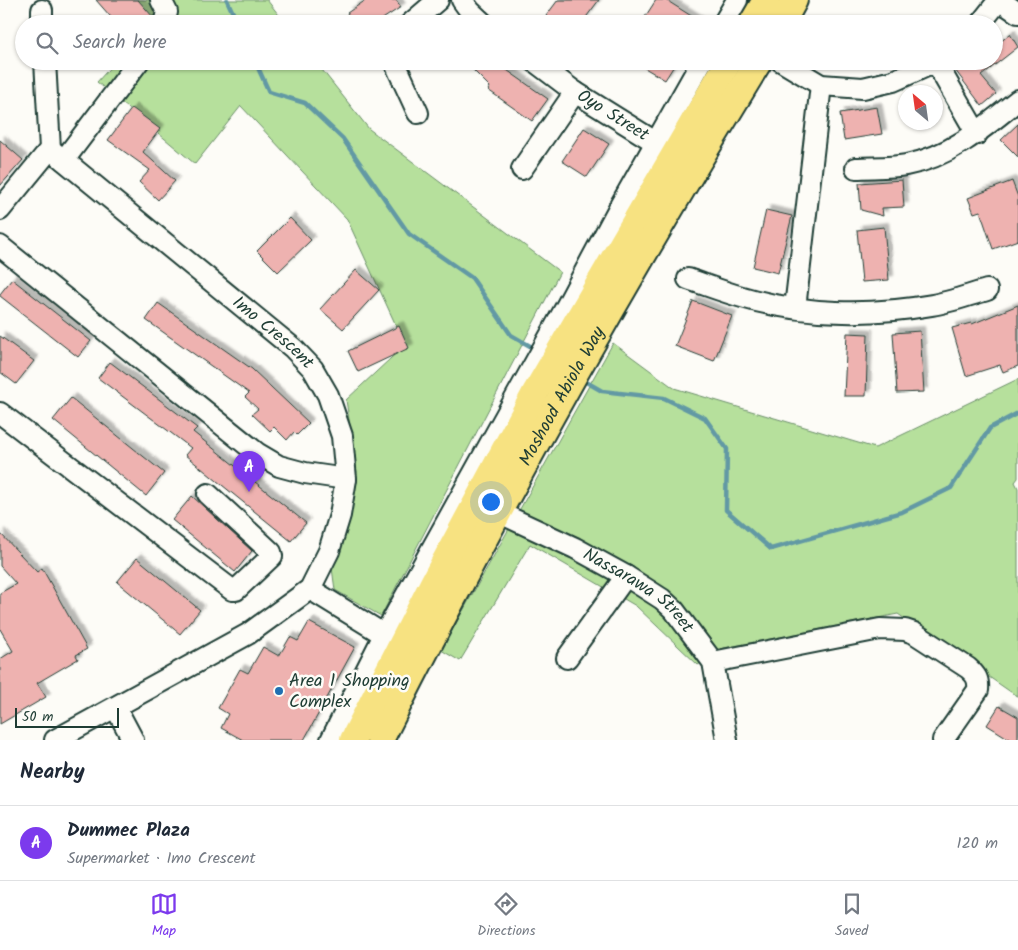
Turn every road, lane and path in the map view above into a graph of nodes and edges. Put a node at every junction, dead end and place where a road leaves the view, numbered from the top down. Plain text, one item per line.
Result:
1 (161, 0) edge
2 (438, 0) edge
3 (462, 0) edge
4 (738, 0) edge
5 (766, 0) edge
6 (794, 0) edge
7 (999, 0) edge
8 (1018, 13) edge
9 (166, 15) edge
10 (420, 15) edge
11 (474, 15) edge
12 (729, 15) edge
13 (757, 15) edge
14 (786, 15) edge
15 (987, 15) edge
16 (45, 70) edge
17 (131, 70) edge
18 (398, 70) edge
19 (546, 70) edge
20 (699, 70) edge
21 (724, 70) edge
22 (751, 70) edge
23 (797, 70) edge
24 (919, 70) edge
25 (941, 70) edge
26 (821, 85) junction
27 (575, 92) junction
28 (1018, 100) edge
29 (418, 113) dead end
30 (977, 134) junction
31 (675, 154) junction
32 (57, 155) junction
33 (856, 168) dead end
34 (522, 169) dead end
35 (0, 210) edge
36 (0, 246) edge
37 (688, 279) dead end
38 (986, 290) dead end
39 (795, 308) junction
40 (0, 413) edge
41 (346, 479) junction
42 (208, 494) dead end
43 (487, 507) junction
44 (626, 576) junction
45 (310, 589) junction
46 (402, 646) junction
47 (567, 658) dead end
48 (714, 662) junction
49 (116, 708) junction
50 (56, 740) edge
51 (133, 740) edge
52 (331, 740) edge
53 (353, 740) edge
54 (380, 740) edge
55 (727, 740) edge
56 (943, 740) edge

1 - 9 street
2 - 10 street
3 - 11 street
4 - 12 street
5 - 13 main road
6 - 14 main road
7 - 8 street
7 - 15 street
16 - 32 street
17 - 32 street
18 - 29 street
19 - 27 street, Oyo Street
20 - 31 street
21 - 31 main road, Moshood Abiola Way
22 - 31 main road, Moshood Abiola Way
23 - 26 street
24 - 26 street
25 - 30 street
26 - 39 street
27 - 31 street, Oyo Street
27 - 34 street
28 - 30 street
30 - 33 street
31 - 43 main road, Moshood Abiola Way
31 - 46 street
32 - 35 street
32 - 41 street, Imo Crescent
36 - 41 street
37 - 39 street
38 - 39 street
40 - 42 street
41 - 45 street, Imo Crescent
43 - 44 street, Nassarawa Street
43 - 46 main road, Moshood Abiola Way
44 - 47 street
44 - 48 street, Nassarawa Street
45 - 46 street
45 - 49 street, Imo Crescent
46 - 52 street
46 - 53 main road, Moshood Abiola Way
46 - 54 main road, Moshood Abiola Way
48 - 55 street, Nassarawa Street
48 - 56 street
49 - 50 street, Imo Crescent
49 - 51 street

